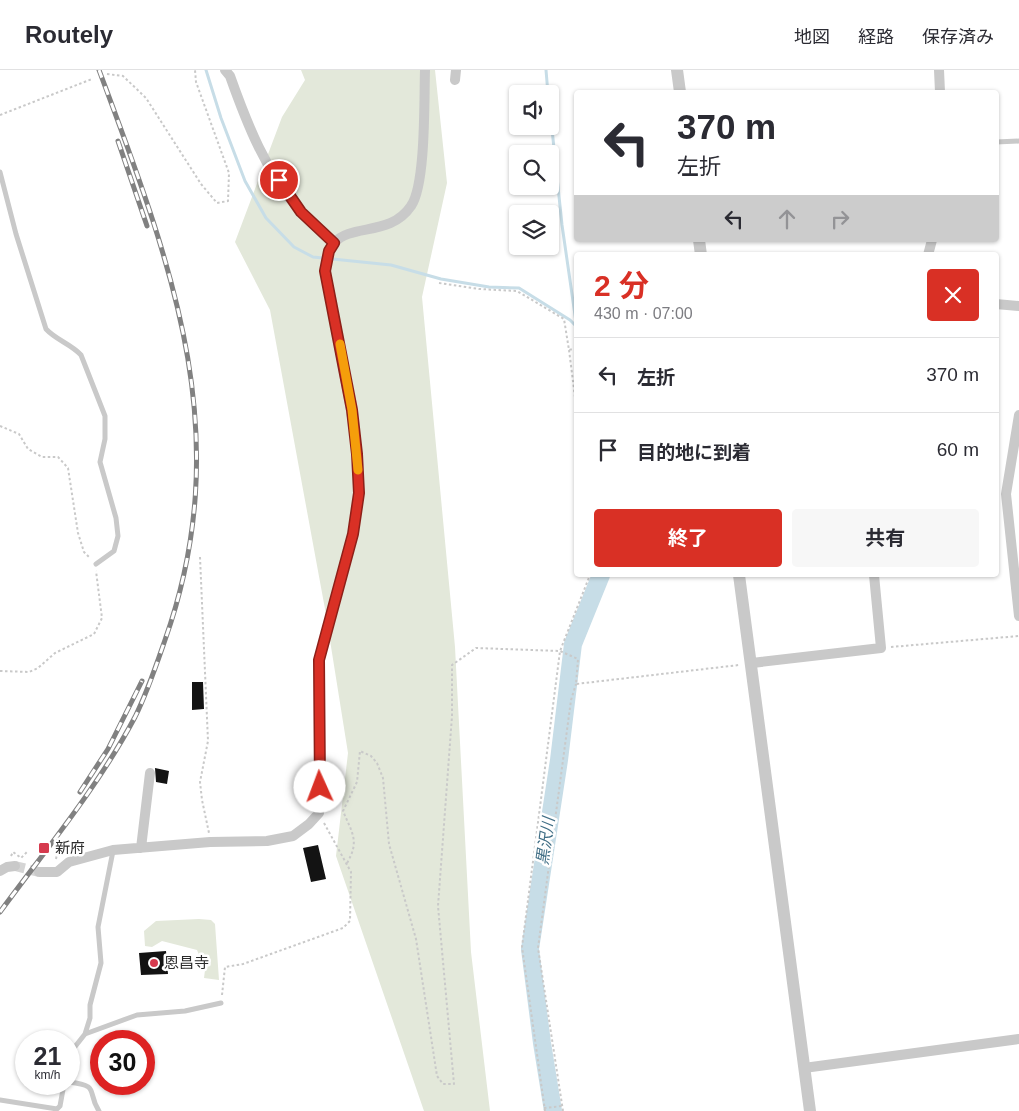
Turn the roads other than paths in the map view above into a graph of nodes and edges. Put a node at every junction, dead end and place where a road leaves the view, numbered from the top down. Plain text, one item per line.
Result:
1 (225, 70) edge
2 (425, 70) edge
3 (677, 70) edge
4 (939, 70) edge
5 (680, 90) edge
6 (940, 90) edge
7 (1019, 141) edge
8 (999, 142) edge
9 (0, 172) edge
10 (334, 243) junction
11 (999, 304) edge
12 (1019, 306) edge
13 (1019, 415) edge
14 (96, 564) road end
15 (740, 577) edge
16 (874, 577) edge
17 (1019, 616) edge
18 (752, 663) junction
19 (150, 773) dead end
20 (141, 848) junction
21 (113, 850) junction
22 (15, 866) tunnel mouth
23 (0, 871) edge
24 (39, 872) tunnel mouth
25 (221, 1003) road end
26 (85, 1034) junction
27 (1019, 1039) edge
28 (80, 1040) edge
29 (804, 1068) junction
30 (80, 1083) edge
31 (62, 1095) edge
32 (0, 1100) edge
33 (99, 1111) edge
34 (810, 1111) edge

1 - 10 street
2 - 10 street
3 - 5 street
4 - 6 street
7 - 8 lane
9 - 14 lane
10 - 20 street
11 - 12 street
13 - 17 street
15 - 18 street
16 - 18 street
18 - 29 street
19 - 20 street
20 - 21 street
21 - 24 street
21 - 26 lane
22 - 23 street
25 - 26 lane
26 - 28 lane
27 - 29 street
29 - 34 street
30 - 33 lane
31 - 32 lane

